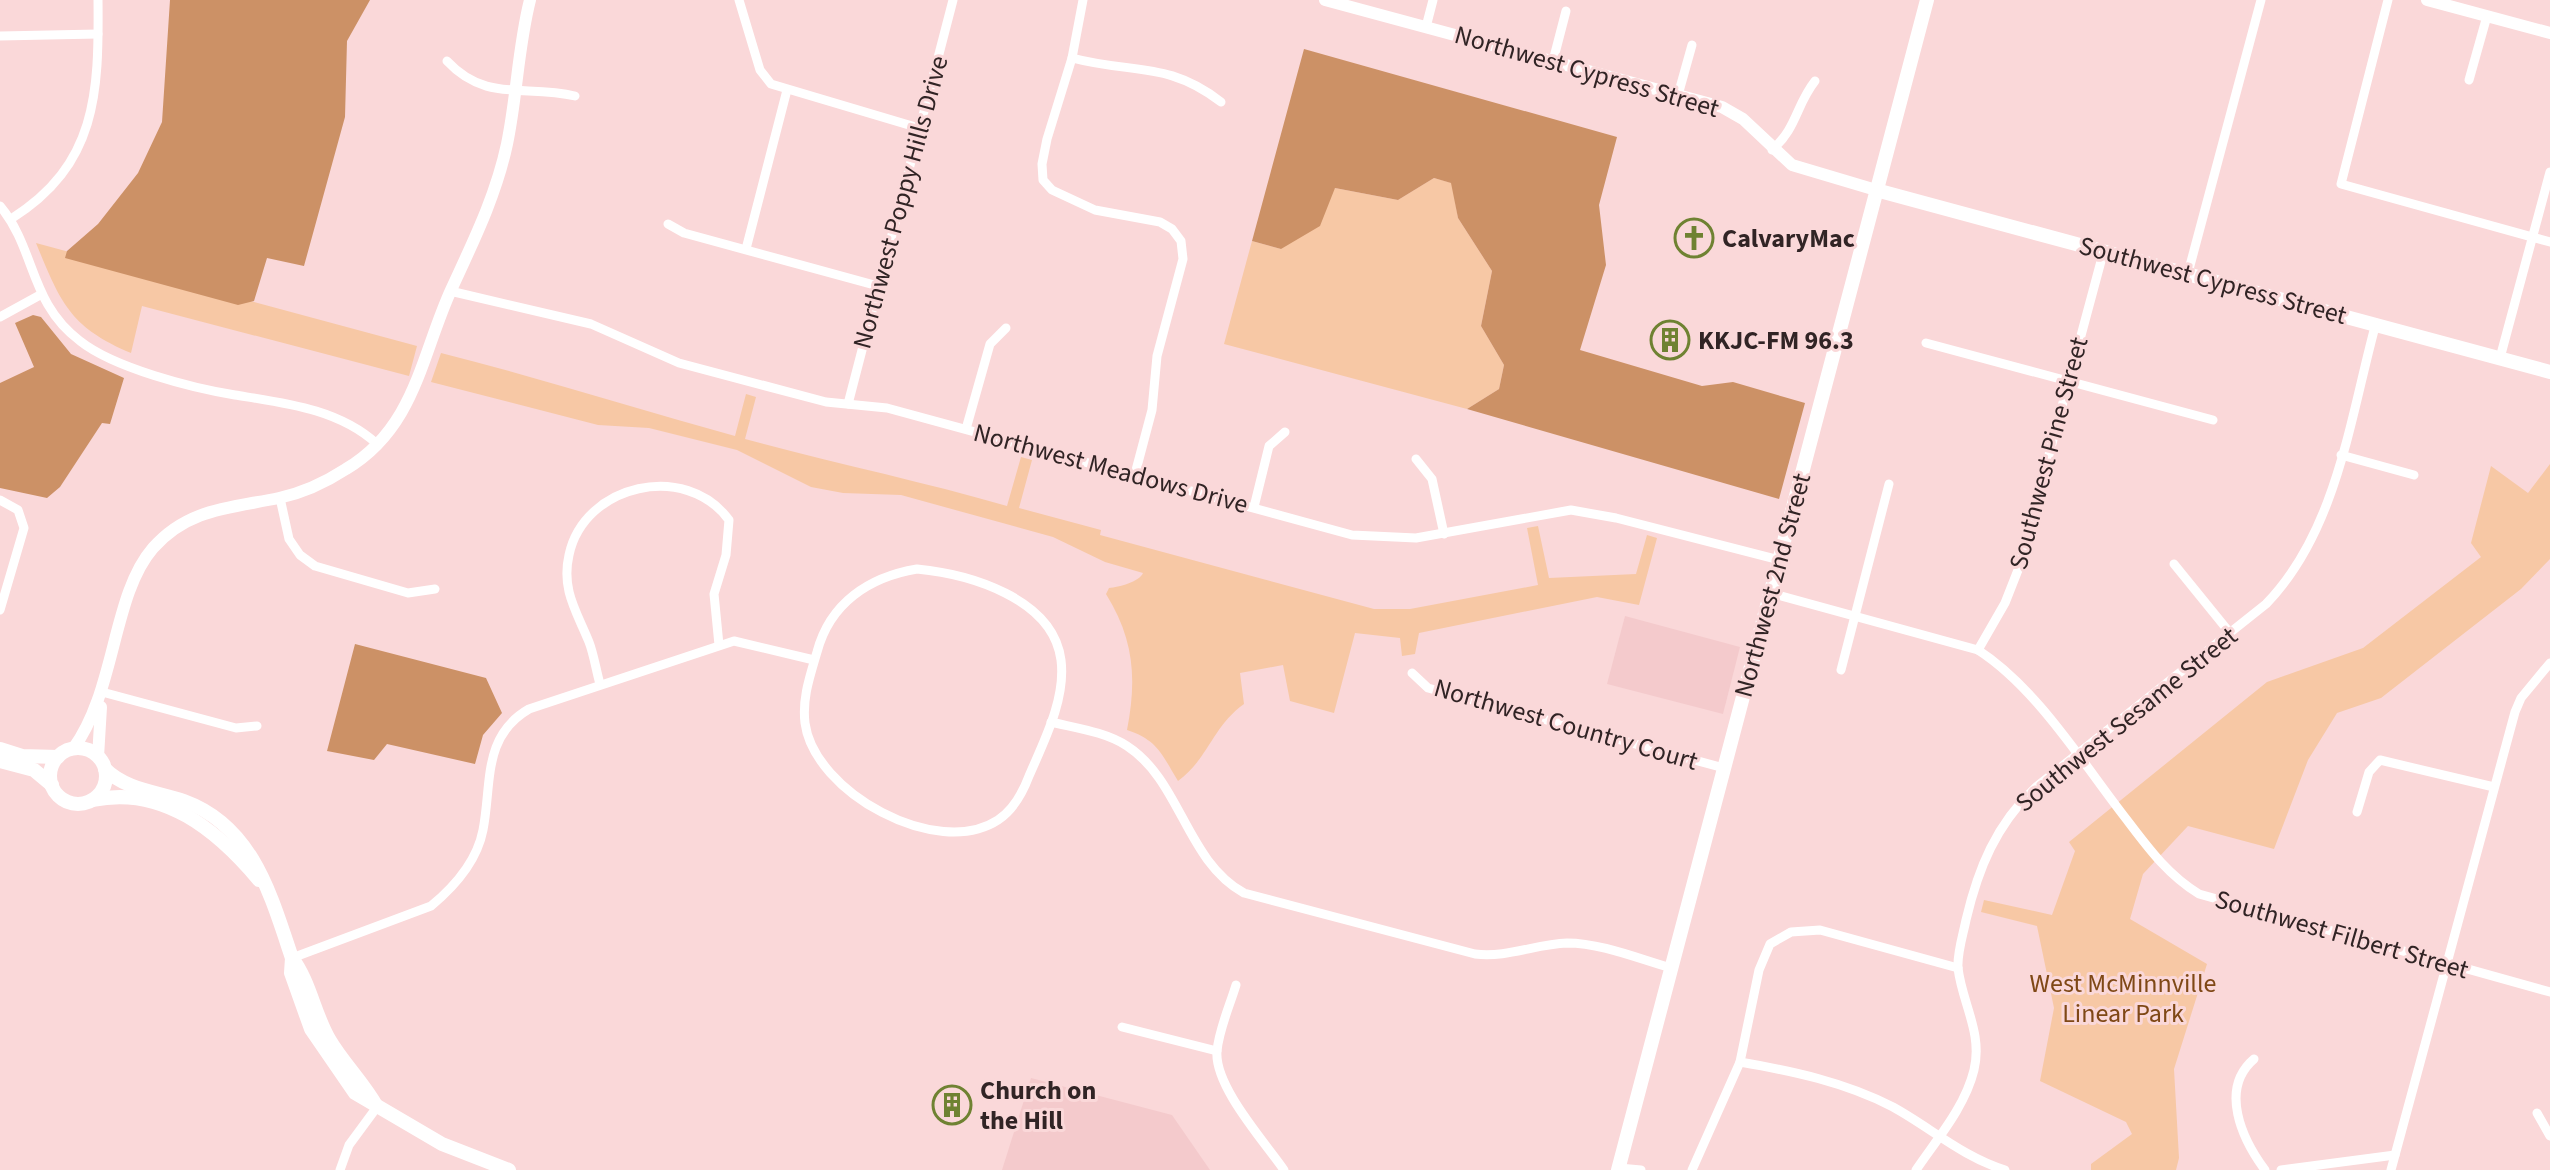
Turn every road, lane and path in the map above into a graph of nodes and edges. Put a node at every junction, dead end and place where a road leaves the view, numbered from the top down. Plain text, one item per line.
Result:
1 (98, 0) edge
2 (530, 0) edge
3 (739, 0) edge
4 (953, 0) edge
5 (1083, 0) edge
6 (1325, 0) edge
7 (1433, 0) edge
8 (1927, 0) edge
9 (2261, 0) edge
10 (2388, 0) edge
11 (2427, 0) edge
12 (1566, 11) dead end
13 (2487, 16) junction
14 (1426, 27) junction
15 (2550, 33) edge
16 (98, 34) junction
17 (0, 36) edge
18 (1692, 45) dead end
19 (1072, 58) junction
20 (447, 61) dead end
21 (1553, 61) junction
22 (2469, 80) dead end
23 (1815, 81) dead end
24 (787, 90) junction
25 (515, 91) junction
26 (1678, 95) junction
27 (575, 96) dead end
28 (1221, 102) dead end
29 (919, 128) junction
30 (1772, 150) junction
31 (2550, 172) edge
32 (1876, 190) junction
33 (0, 206) edge
34 (11, 219) junction
35 (668, 224) dead end
36 (2533, 237) junction
37 (2550, 242) edge
38 (746, 249) junction
39 (2104, 250) junction
40 (2188, 273) junction
41 (878, 286) junction
42 (450, 291) junction
43 (40, 295) junction
44 (0, 317) edge
45 (2376, 323) junction
46 (1006, 328) dead end
47 (1926, 343) dead end
48 (2500, 358) junction
49 (2550, 372) edge
50 (2067, 381) junction
51 (848, 404) junction
52 (2213, 420) dead end
53 (966, 429) junction
54 (1285, 432) dead end
55 (377, 444) junction
56 (2341, 455) junction
57 (1416, 459) dead end
58 (1135, 474) junction
59 (2414, 475) dead end
60 (1889, 484) dead end
61 (280, 498) junction
62 (0, 500) edge
63 (1254, 507) junction
64 (1444, 534) junction
65 (1779, 560) junction
66 (2174, 564) dead end
67 (435, 589) dead end
68 (1770, 593) junction
69 (0, 610) edge
70 (1854, 616) junction
71 (2230, 633) junction
72 (719, 645) junction
73 (1978, 650) junction
74 (814, 660) junction
75 (2550, 663) edge
76 (1841, 670) dead end
77 (1412, 673) dead end
78 (600, 684) junction
79 (102, 692) junction
80 (1051, 722) junction
81 (257, 726) dead end
82 (0, 749) edge
83 (73, 749) junction
84 (2076, 754) junction
85 (58, 757) junction
86 (0, 761) edge
87 (102, 763) junction
88 (1724, 768) junction
89 (52, 785) junction
90 (2494, 787) junction
91 (93, 800) junction
92 (2357, 812) dead end
93 (270, 893) junction
94 (292, 958) junction
95 (2446, 964) junction
96 (1671, 968) junction
97 (1958, 968) junction
98 (1236, 985) dead end
99 (2550, 992) edge
100 (1122, 1027) dead end
101 (1217, 1051) junction
102 (2254, 1059) dead end
103 (1740, 1062) junction
104 (377, 1107) junction
105 (2537, 1113) dead end
106 (1939, 1136) junction
107 (2550, 1136) edge
108 (2395, 1155) junction
109 (1618, 1169) edge
110 (340, 1170) edge
111 (509, 1170) edge
112 (1284, 1170) edge
113 (1641, 1170) edge
114 (1692, 1170) edge
115 (1916, 1170) edge
116 (2005, 1170) edge
117 (2265, 1170) edge
118 (2281, 1170) edge
119 (2391, 1170) edge

1 - 16 street
2 - 25 street
3 - 24 street
4 - 29 street, Northwest Poppy Hills Drive
5 - 19 street
6 - 14 street, Northwest Cypress Street
7 - 14 street
8 - 32 main road, Northwest 2nd Street
9 - 40 street
10 - 36 street
11 - 13 street
12 - 21 street
13 - 15 street
13 - 22 street
14 - 21 street, Northwest Cypress Street
16 - 17 street
16 - 34 street
18 - 26 street
19 - 28 street
19 - 58 street
20 - 25 street
21 - 26 street, Northwest Cypress Street
23 - 30 street
24 - 29 street
24 - 38 street
25 - 27 street
25 - 42 street
26 - 30 street, Northwest Cypress Street
29 - 41 street, Northwest Poppy Hills Drive
30 - 32 street, Northwest Cypress Street
31 - 36 street
32 - 39 main road, Southwest Cypress Street
32 - 65 main road, Northwest 2nd Street
33 - 34 street
34 - 43 street
35 - 38 street
36 - 37 street
36 - 48 street
38 - 41 street
39 - 40 main road, Southwest Cypress Street
39 - 50 street, Southwest Pine Street
40 - 45 main road, Southwest Cypress Street
41 - 51 street, Northwest Poppy Hills Drive
42 - 51 street, Northwest Meadows Drive
42 - 55 street
43 - 44 street
43 - 55 street
45 - 48 main road, Southwest Cypress Street
45 - 56 street, Southwest Sesame Street
46 - 53 street
47 - 50 street
48 - 49 main road, Southwest Cypress Street
50 - 52 street
50 - 73 street, Southwest Pine Street
51 - 53 street, Northwest Meadows Drive
53 - 58 street, Northwest Meadows Drive
54 - 63 street
55 - 61 street
56 - 59 street
56 - 71 street, Southwest Sesame Street
57 - 64 street
58 - 63 street, Northwest Meadows Drive
60 - 70 street
61 - 67 street
61 - 79 street
62 - 69 street
63 - 64 street, Northwest Meadows Drive
64 - 65 street, Northwest Meadows Drive
65 - 68 main road, Northwest 2nd Street
66 - 71 street
68 - 70 street, Southwest Filbert Street
68 - 88 main road, Northwest 2nd Street
70 - 73 street, Southwest Filbert Street
70 - 76 street
71 - 84 street, Southwest Sesame Street
72 - 74 street
72 - 78 street
72 - 78 street
73 - 84 street, Southwest Filbert Street
74 - 80 street
74 - 80 street
75 - 90 street
77 - 88 street, Northwest Country Court
78 - 94 street
79 - 81 street
79 - 83 street
79 - 87 street
80 - 96 street
82 - 85 main road
83 - 85 main road
83 - 87 main road
84 - 95 street, Southwest Filbert Street
84 - 97 street, Southwest Sesame Street
85 - 89 main road
86 - 89 main road
87 - 91 main road
87 - 93 main road
88 - 96 main road, Northwest 2nd Street
89 - 91 main road
90 - 92 street
90 - 95 street
91 - 93 main road
93 - 94 main road
94 - 104 main road
95 - 99 street, Southwest Filbert Street
95 - 108 street
96 - 109 main road, Northwest 2nd Street
97 - 103 street
97 - 106 street, Southwest Sesame Street
98 - 101 street
100 - 101 street
101 - 112 street
102 - 117 street
103 - 106 street
103 - 114 street
104 - 110 street
104 - 111 main road
105 - 107 street
106 - 115 street, Southwest Sesame Street
106 - 116 street
108 - 118 street
108 - 119 street
109 - 113 street

